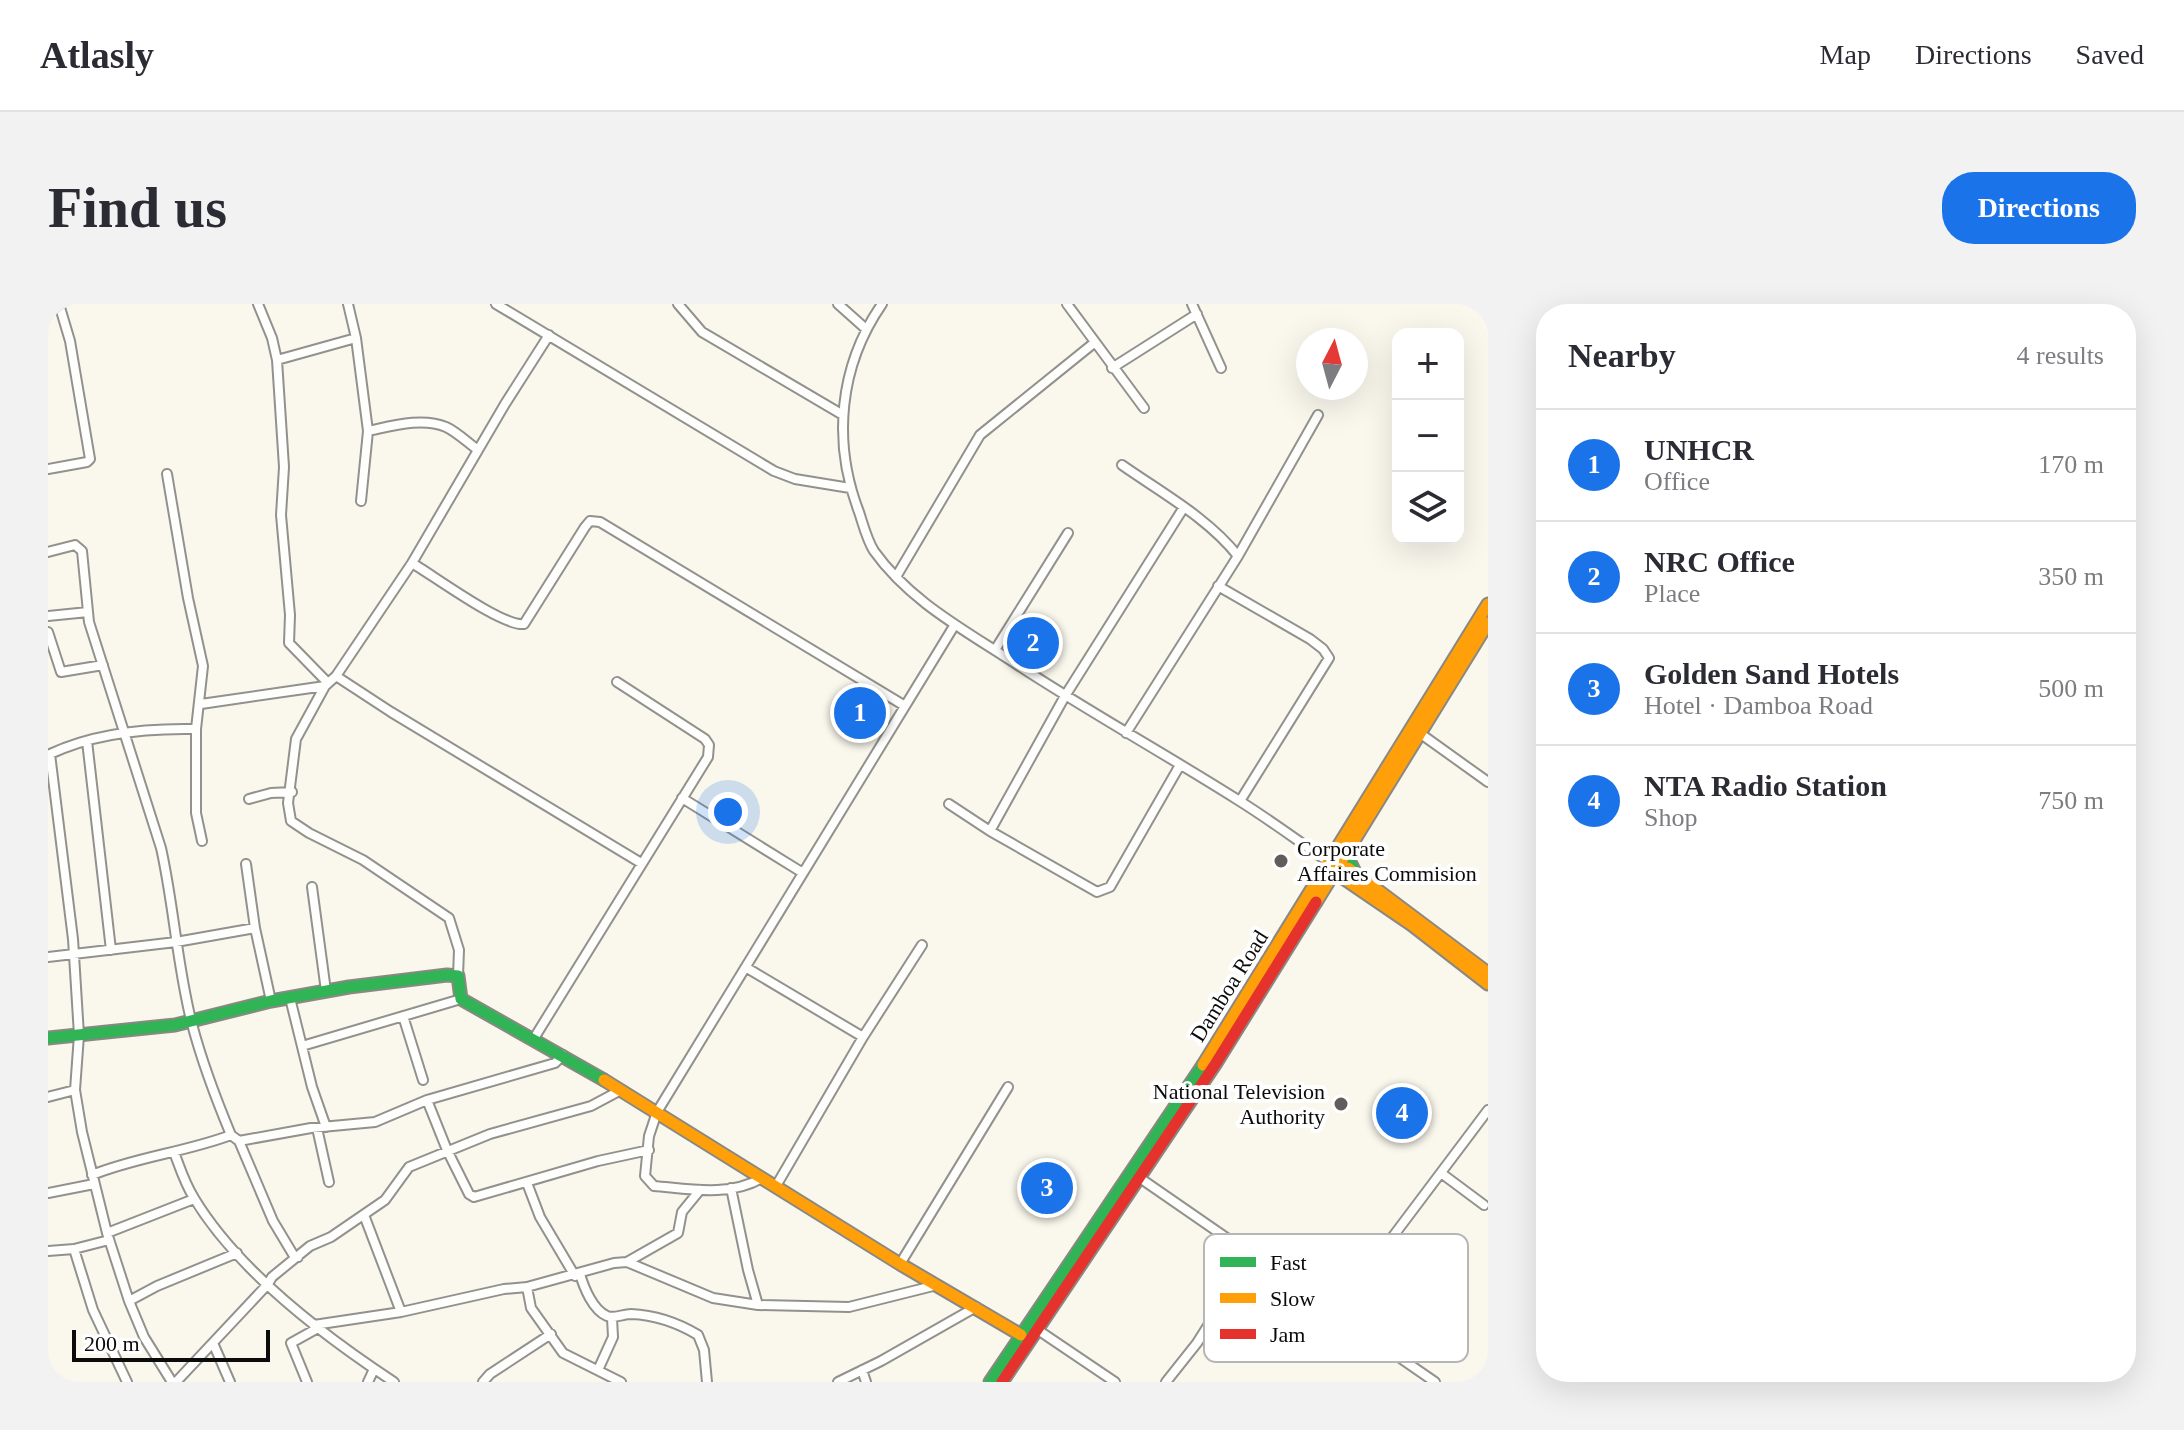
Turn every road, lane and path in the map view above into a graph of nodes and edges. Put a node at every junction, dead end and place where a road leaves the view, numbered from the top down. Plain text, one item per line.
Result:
1 (59, 304) edge
2 (258, 304) edge
3 (348, 304) edge
4 (496, 304) edge
5 (678, 304) edge
6 (838, 304) edge
7 (882, 304) edge
8 (1067, 304) edge
9 (1192, 304) edge
10 (1197, 314) junction
11 (866, 329) junction
12 (549, 335) junction
13 (356, 338) junction
14 (1094, 343) junction
15 (277, 360) junction
16 (1112, 368) junction
17 (1221, 368) dead end
18 (1144, 408) dead end
19 (843, 415) junction
20 (1318, 415) dead end
21 (368, 431) junction
22 (478, 450) junction
23 (1122, 465) dead end
24 (48, 469) edge
25 (167, 474) dead end
26 (850, 488) junction
27 (361, 501) dead end
28 (1184, 507) junction
29 (1068, 533) dead end
30 (48, 552) edge
31 (1238, 556) junction
32 (412, 563) junction
33 (896, 577) junction
34 (1218, 586) junction
35 (1488, 604) edge
36 (88, 612) junction
37 (48, 616) edge
38 (1488, 623) edge
39 (954, 626) junction
40 (48, 632) edge
41 (995, 650) junction
42 (103, 665) junction
43 (336, 676) junction
44 (617, 682) dead end
45 (327, 684) junction
46 (1065, 696) junction
47 (201, 704) junction
48 (905, 706) junction
49 (196, 729) junction
50 (126, 732) junction
51 (1126, 733) junction
52 (1421, 734) junction
53 (87, 741) junction
54 (1180, 765) junction
55 (1488, 782) edge
56 (292, 792) junction
57 (682, 798) junction
58 (249, 799) dead end
59 (1240, 801) junction
60 (949, 804) dead end
61 (990, 831) junction
62 (202, 841) dead end
63 (1351, 846) junction
64 (641, 863) junction
65 (1331, 863) junction
66 (246, 864) dead end
67 (803, 873) junction
68 (1351, 876) junction
69 (312, 887) dead end
70 (1323, 891) junction
71 (255, 928) junction
72 (176, 942) junction
73 (922, 945) dead end
74 (111, 950) junction
75 (73, 955) junction
76 (48, 957) edge
77 (747, 968) junction
78 (1488, 973) edge
79 (458, 976) junction
80 (1488, 984) edge
81 (326, 991) junction
82 (290, 998) junction
83 (461, 999) junction
84 (271, 1001) junction
85 (403, 1016) junction
86 (191, 1022) junction
87 (79, 1035) junction
88 (863, 1037) junction
89 (48, 1038) edge
90 (533, 1040) junction
91 (302, 1046) junction
92 (563, 1055) junction
93 (423, 1080) dead end
94 (1008, 1087) dead end
95 (75, 1090) junction
96 (621, 1090) junction
97 (48, 1097) edge
98 (427, 1100) junction
99 (1488, 1110) edge
100 (657, 1112) junction
101 (321, 1127) junction
102 (235, 1138) junction
103 (447, 1150) junction
104 (649, 1150) junction
105 (174, 1152) junction
106 (1441, 1173) junction
107 (1134, 1174) junction
108 (762, 1178) junction
109 (93, 1180) junction
110 (329, 1182) dead end
111 (527, 1183) junction
112 (776, 1186) junction
113 (731, 1188) junction
114 (700, 1190) junction
115 (48, 1193) edge
116 (194, 1199) junction
117 (1484, 1205) dead end
118 (364, 1215) junction
119 (1220, 1234) edge
120 (1395, 1234) edge
121 (108, 1236) junction
122 (74, 1249) junction
123 (48, 1251) edge
124 (237, 1253) junction
125 (298, 1257) junction
126 (627, 1262) junction
127 (900, 1264) junction
128 (578, 1275) junction
129 (268, 1284) junction
130 (937, 1285) junction
131 (527, 1287) junction
132 (129, 1301) junction
133 (758, 1305) junction
134 (976, 1307) junction
135 (401, 1312) junction
136 (612, 1318) junction
137 (316, 1326) junction
138 (1038, 1330) junction
139 (1204, 1332) edge
140 (551, 1334) junction
141 (1021, 1335) junction
142 (213, 1343) junction
143 (1406, 1362) edge
144 (374, 1369) junction
145 (598, 1370) junction
146 (862, 1370) junction
147 (127, 1382) edge
148 (174, 1382) edge
149 (230, 1382) edge
150 (307, 1382) edge
151 (368, 1382) edge
152 (394, 1382) edge
153 (483, 1382) edge
154 (621, 1382) edge
155 (707, 1382) edge
156 (838, 1382) edge
157 (866, 1382) edge
158 (990, 1382) edge
159 (1002, 1382) edge
160 (1115, 1382) edge
161 (1166, 1382) edge
162 (1435, 1382) edge

1 - 24 street
2 - 15 street
3 - 13 street
4 - 12 street
5 - 19 street
6 - 11 street
7 - 11 street
8 - 14 street
9 - 10 street
10 - 16 street
10 - 17 street
11 - 19 street
12 - 22 street
12 - 26 street
13 - 15 street
13 - 21 street
14 - 16 street
14 - 33 street
15 - 45 street
16 - 18 street
19 - 26 street
20 - 31 street
21 - 22 street
21 - 27 street
22 - 32 street
23 - 28 street
25 - 47 street
26 - 33 street
28 - 31 street
28 - 46 street
29 - 41 street
30 - 36 street
31 - 34 street
32 - 43 street
32 - 48 street
33 - 39 street
34 - 51 street
34 - 59 street
35 - 65 main road, Damboa Road
36 - 37 street
36 - 42 street
38 - 52 main road, Damboa Road
39 - 41 street
39 - 48 street
40 - 42 street
41 - 46 street
42 - 50 street
43 - 45 street
43 - 64 street
44 - 57 street
45 - 47 street
45 - 56 street
46 - 51 street
46 - 61 street
47 - 49 street
48 - 67 street
49 - 50 street
49 - 62 street
50 - 53 street
50 - 72 street
51 - 54 street
52 - 55 street
52 - 63 main road, Damboa Road
53 - 74 street
53 - 75 street
54 - 59 street
54 - 61 street
56 - 58 street
56 - 79 street
57 - 64 street
57 - 67 street
59 - 65 street
60 - 61 street
63 - 65 main road, Damboa Road
63 - 68 main road
64 - 90 street
65 - 68 main road
65 - 70 main road, Damboa Road
65 - 107 main road, Damboa Road
66 - 71 street
67 - 77 street
68 - 70 main road
68 - 78 main road
68 - 80 main road
69 - 81 street
70 - 107 main road, Damboa Road
71 - 72 street
71 - 84 street
72 - 74 street
72 - 86 street
73 - 88 street
74 - 75 street
75 - 76 street
75 - 87 street
77 - 88 street
77 - 100 street
79 - 81 main road
79 - 83 main road
81 - 82 main road
82 - 84 main road
82 - 91 street
83 - 85 street
83 - 90 main road
84 - 86 main road
85 - 91 street
85 - 93 street
86 - 87 main road
86 - 102 street
87 - 89 main road
87 - 95 street
88 - 112 street
90 - 92 main road
91 - 101 street
92 - 96 main road
92 - 98 street
94 - 127 street
95 - 97 street
95 - 109 street
96 - 100 main road
96 - 103 street
98 - 101 street
98 - 103 street
99 - 106 street
100 - 104 street
100 - 108 main road
101 - 102 street
101 - 110 street
102 - 105 street
102 - 125 street
103 - 111 street
103 - 118 street
104 - 111 street
104 - 114 street
105 - 109 street
105 - 116 street
106 - 117 street
106 - 120 street
107 - 119 street
107 - 138 main road, Damboa Road
107 - 141 main road, Damboa Road
108 - 112 main road
108 - 113 street
109 - 115 street
109 - 121 street
111 - 128 street
112 - 127 main road
113 - 114 street
113 - 133 street
114 - 126 street
116 - 121 street
116 - 124 street
118 - 125 street
118 - 135 street
121 - 122 street
121 - 132 street
122 - 123 street
122 - 147 street
124 - 129 street
124 - 132 street
125 - 129 street
126 - 128 street
126 - 133 street
127 - 130 main road
128 - 131 street
128 - 136 street
129 - 137 street
129 - 142 street
130 - 133 street
130 - 134 main road
131 - 135 street
131 - 140 street
132 - 148 street
134 - 141 main road
134 - 146 street
135 - 137 street
136 - 145 street
136 - 155 street
137 - 144 street
137 - 150 street
138 - 159 main road, Damboa Road
138 - 160 street
139 - 161 street
140 - 145 street
140 - 153 street
141 - 158 main road, Damboa Road
142 - 148 street
142 - 149 street
143 - 162 street
144 - 151 street
144 - 152 street
145 - 154 street
146 - 156 street
146 - 157 street

